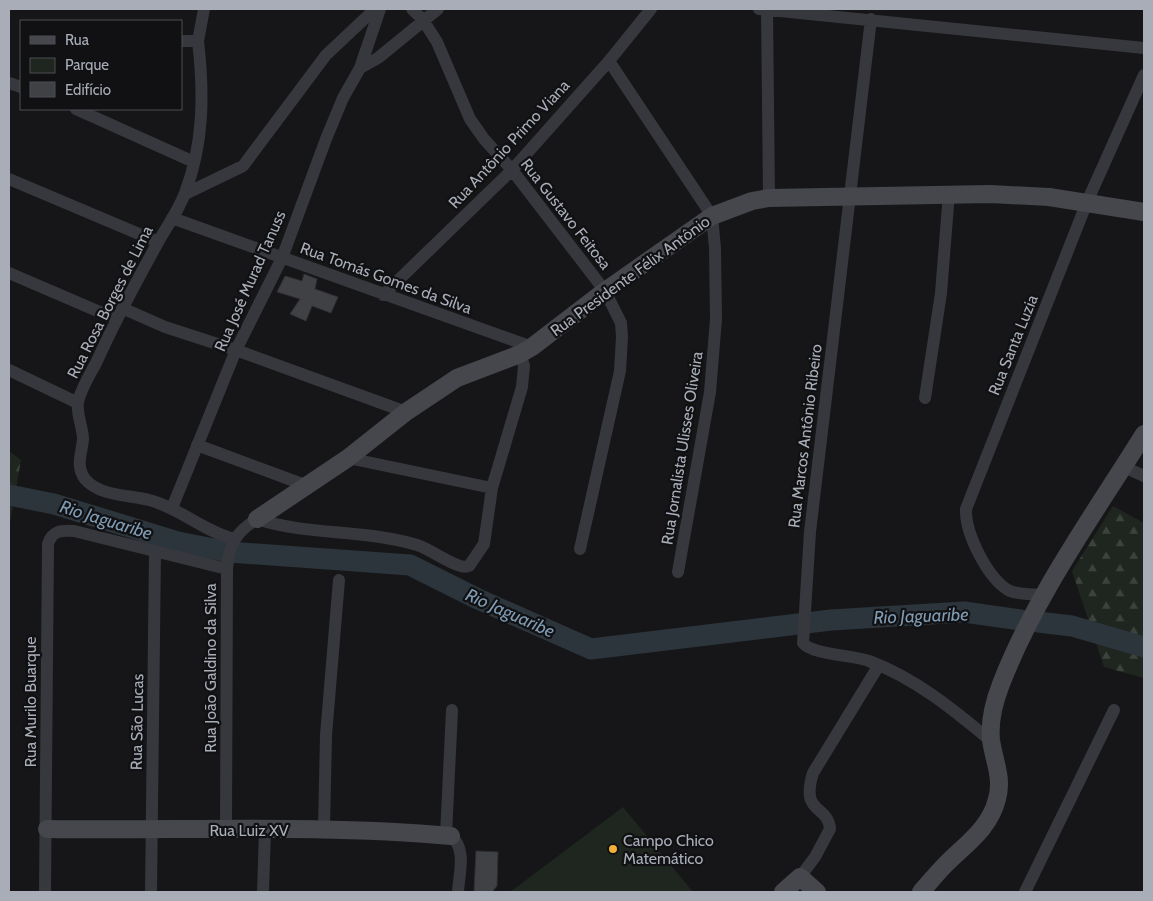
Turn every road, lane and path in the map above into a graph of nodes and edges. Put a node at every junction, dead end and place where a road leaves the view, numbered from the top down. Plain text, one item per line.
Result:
1 (204, 9) edge
2 (375, 9) edge
3 (380, 9) edge
4 (412, 9) edge
5 (438, 9) edge
6 (651, 9) edge
7 (765, 9) edge
8 (871, 19) junction
9 (423, 20) junction
10 (198, 40) junction
11 (182, 41) edge
12 (1144, 48) edge
13 (609, 61) junction
14 (360, 68) junction
15 (1144, 75) edge
16 (78, 110) edge
17 (194, 162) junction
18 (512, 170) junction
19 (9, 179) edge
20 (185, 194) junction
21 (949, 194) junction
22 (852, 196) junction
23 (770, 198) junction
24 (1087, 202) junction
25 (1144, 212) edge
26 (712, 216) junction
27 (172, 218) junction
28 (158, 242) junction
29 (282, 258) junction
30 (9, 273) edge
31 (605, 291) junction
32 (383, 295) junction
33 (119, 314) junction
34 (236, 350) junction
35 (526, 351) junction
36 (9, 370) edge
37 (925, 398) dead end
38 (78, 403) junction
39 (406, 412) junction
40 (1144, 434) edge
41 (197, 445) junction
42 (348, 458) junction
43 (1124, 467) junction
44 (1144, 476) edge
45 (305, 485) junction
46 (492, 488) junction
47 (172, 508) junction
48 (257, 519) junction
49 (233, 542) junction
50 (580, 549) dead end
51 (155, 552) junction
52 (228, 565) junction
53 (678, 572) dead end
54 (339, 580) dead end
55 (1042, 595) junction
56 (879, 665) junction
57 (452, 710) dead end
58 (1114, 710) dead end
59 (991, 741) junction
60 (324, 828) junction
61 (47, 829) junction
62 (226, 830) junction
63 (265, 830) junction
64 (152, 831) junction
65 (448, 835) junction
66 (800, 877) junction
67 (45, 892) edge
68 (151, 892) edge
69 (263, 892) edge
70 (458, 892) edge
71 (783, 892) edge
72 (817, 892) edge
73 (921, 892) edge
74 (1025, 892) edge

1 - 10 street, Rua Rosa Borges de Lima
2 - 20 street
3 - 14 street, Rua José Murad Tanuss
4 - 9 street, Rua Gustavo Feitosa
5 - 9 street
6 - 13 street, Rua Antônio Primo Viana
7 - 8 street
7 - 23 street
8 - 12 street
8 - 22 street, Rua Marcos Antônio Ribeiro
9 - 14 street
9 - 18 street, Rua Gustavo Feitosa
10 - 11 street
10 - 17 street, Rua Rosa Borges de Lima
13 - 18 street, Rua Antônio Primo Viana
13 - 26 street, Rua Jornalista Ulisses Oliveira
14 - 29 street, Rua José Murad Tanuss
15 - 24 street, Rua Santa Luzia
16 - 17 street
17 - 20 street, Rua Rosa Borges de Lima
18 - 31 street, Rua Gustavo Feitosa
18 - 32 street, Rua Antônio Primo Viana
19 - 28 street
20 - 27 street, Rua Rosa Borges de Lima
21 - 22 street, Rua Presidente Félix Antônio
21 - 24 street, Rua Presidente Félix Antônio
21 - 37 street
22 - 23 street, Rua Presidente Félix Antônio
22 - 56 street, Rua Marcos Antônio Ribeiro
23 - 26 street, Rua Presidente Félix Antônio
24 - 25 street, Rua Presidente Félix Antônio
24 - 55 street, Rua Santa Luzia
26 - 31 street, Rua Presidente Félix Antônio
26 - 53 street, Rua Jornalista Ulisses Oliveira
27 - 28 street, Rua Rosa Borges de Lima
27 - 29 street, Rua Tomás Gomes da Silva
28 - 33 street, Rua Rosa Borges de Lima
29 - 32 street, Rua Tomás Gomes da Silva
29 - 34 street, Rua José Murad Tanuss
30 - 33 street
31 - 35 street, Rua Presidente Félix Antônio
31 - 50 street, Rua Gustavo Feitosa
32 - 35 street, Rua Tomás Gomes da Silva
33 - 34 street
33 - 38 street, Rua Rosa Borges de Lima
34 - 39 street
34 - 41 street, Rua José Murad Tanuss
35 - 39 street, Rua Presidente Félix Antônio
35 - 46 street
36 - 38 street
38 - 47 street, Rua Rosa Borges de Lima
39 - 42 street, Rua Presidente Félix Antônio
40 - 43 street
41 - 45 street
41 - 47 street, Rua José Murad Tanuss
42 - 45 street, Rua Presidente Félix Antônio
42 - 46 street
43 - 44 street
43 - 55 street
45 - 48 street, Rua Presidente Félix Antônio
46 - 48 street
47 - 49 street, Rua Rosa Borges de Lima
48 - 49 street
49 - 52 street, Rua João Galdino da Silva
51 - 52 street
51 - 61 street, Rua Murilo Buarque
51 - 64 street, Rua São Lucas
52 - 62 street, Rua João Galdino da Silva
54 - 60 street
55 - 59 street
56 - 59 street, Rua Marcos Antônio Ribeiro
56 - 66 street
57 - 65 street
58 - 74 street
59 - 73 street
60 - 63 street, Rua Luiz XV
60 - 65 street, Rua Luiz XV
61 - 64 street, Rua Luiz XV
61 - 67 street, Rua Murilo Buarque
62 - 63 street, Rua Luiz XV
62 - 64 street, Rua Luiz XV
63 - 69 street
64 - 68 street, Rua São Lucas
65 - 70 street
66 - 71 street
66 - 72 street

